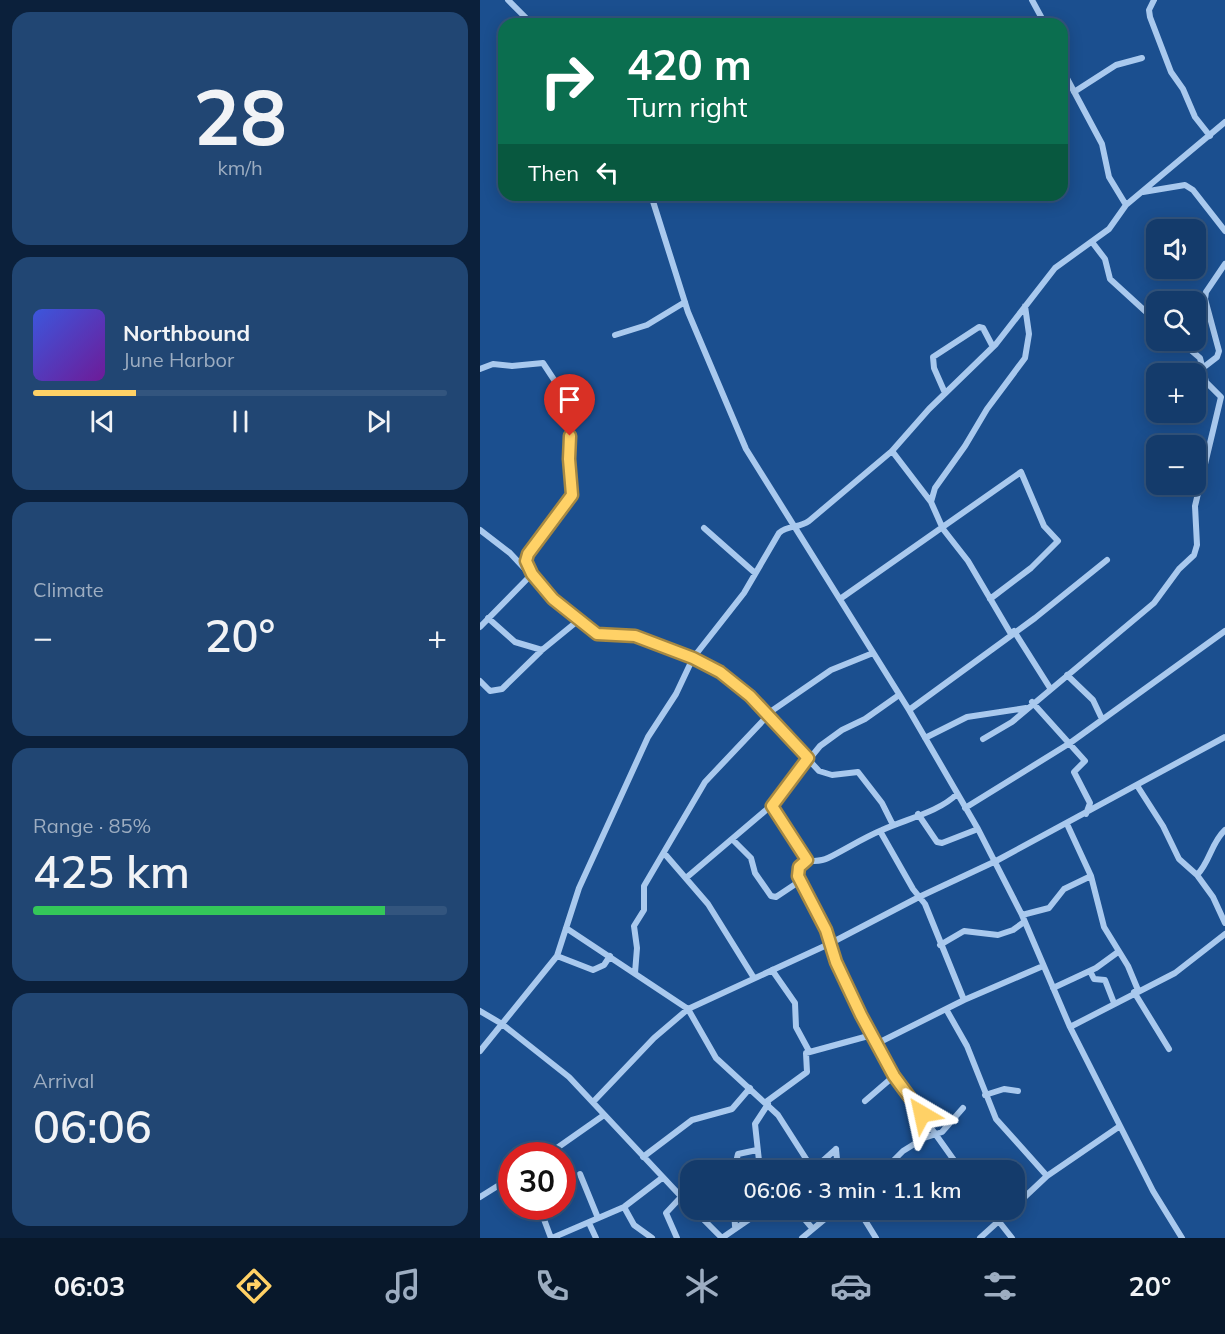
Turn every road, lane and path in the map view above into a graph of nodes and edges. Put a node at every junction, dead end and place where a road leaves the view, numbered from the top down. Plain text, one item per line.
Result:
1 (508, 0) edge
2 (1154, 0) edge
3 (1034, 1) edge
4 (526, 18) edge
5 (1042, 18) edge
6 (1142, 58) dead end
7 (1068, 80) edge
8 (1074, 92) junction
9 (1225, 122) edge
10 (1210, 136) junction
11 (1142, 192) junction
12 (653, 201) edge
13 (1126, 205) junction
14 (1225, 231) edge
15 (1092, 242) junction
16 (1225, 264) edge
17 (685, 302) junction
18 (1025, 306) junction
19 (1146, 312) edge
20 (1018, 317) junction
21 (1027, 319) junction
22 (615, 335) dead end
23 (1222, 345) edge
24 (993, 347) junction
25 (1192, 351) edge
26 (1202, 363) edge
27 (1206, 365) edge
28 (480, 369) edge
29 (1206, 382) edge
30 (945, 393) junction
31 (892, 451) junction
32 (931, 502) junction
33 (795, 527) junction
34 (704, 528) dead end
35 (943, 529) junction
36 (480, 530) edge
37 (1107, 560) dead end
38 (755, 573) junction
39 (532, 574) junction
40 (840, 599) junction
41 (990, 599) junction
42 (488, 618) junction
43 (580, 619) junction
44 (480, 627) edge
45 (1225, 631) edge
46 (1013, 632) junction
47 (542, 650) junction
48 (873, 653) junction
49 (693, 658) junction
50 (1067, 675) junction
51 (480, 681) edge
52 (1050, 688) junction
53 (899, 695) junction
54 (1032, 702) junction
55 (1026, 708) junction
56 (909, 710) junction
57 (767, 717) junction
58 (1102, 719) junction
59 (1062, 736) junction
60 (925, 738) junction
61 (1225, 738) edge
62 (983, 740) dead end
63 (1070, 743) junction
64 (1063, 748) junction
65 (808, 758) junction
66 (1138, 787) junction
67 (957, 794) junction
68 (772, 806) junction
69 (965, 808) junction
70 (918, 814) junction
71 (1086, 814) junction
72 (1068, 824) junction
73 (893, 825) junction
74 (978, 829) junction
75 (1225, 830) edge
76 (880, 831) junction
77 (732, 839) junction
78 (664, 853) junction
79 (807, 860) junction
80 (996, 861) junction
81 (1197, 875) junction
82 (1091, 876) junction
83 (686, 879) junction
84 (800, 881) junction
85 (919, 897) junction
86 (1023, 918) junction
87 (1225, 923) edge
88 (566, 928) junction
89 (1225, 934) edge
90 (829, 944) junction
91 (940, 945) junction
92 (1118, 952) junction
93 (557, 956) junction
94 (610, 956) junction
95 (1043, 966) junction
96 (772, 970) junction
97 (1090, 971) junction
98 (635, 973) junction
99 (754, 978) junction
100 (1053, 988) junction
101 (1136, 991) junction
102 (964, 1000) junction
103 (1113, 1003) junction
104 (946, 1009) junction
105 (688, 1010) junction
106 (480, 1011) edge
107 (502, 1024) junction
108 (1070, 1027) junction
109 (872, 1035) junction
110 (876, 1044) junction
111 (1169, 1049) dead end
112 (480, 1051) edge
113 (809, 1051) junction
114 (894, 1076) junction
115 (750, 1088) junction
116 (1018, 1091) dead end
117 (985, 1095) junction
118 (594, 1101) junction
119 (865, 1101) dead end
120 (767, 1103) junction
121 (963, 1108) dead end
122 (604, 1115) junction
123 (1120, 1126) junction
124 (935, 1133) junction
125 (566, 1142) edge
126 (757, 1150) junction
127 (642, 1157) junction
128 (736, 1160) edge
129 (758, 1160) edge
130 (809, 1160) edge
131 (823, 1160) edge
132 (837, 1160) edge
133 (894, 1160) edge
134 (954, 1160) edge
135 (580, 1174) dead end
136 (1047, 1176) junction
137 (662, 1178) junction
138 (498, 1186) edge
139 (680, 1196) edge
140 (480, 1197) edge
141 (1025, 1197) edge
142 (680, 1198) edge
143 (624, 1208) junction
144 (598, 1218) junction
145 (546, 1220) edge
146 (704, 1220) edge
147 (735, 1220) edge
148 (745, 1220) edge
149 (805, 1220) edge
150 (823, 1220) edge
151 (865, 1220) edge
152 (998, 1221) joint
153 (589, 1223) junction
154 (735, 1226) junction
155 (812, 1228) junction
156 (554, 1238) edge
157 (596, 1238) edge
158 (652, 1238) edge
159 (678, 1238) edge
160 (722, 1238) edge
161 (802, 1238) edge
162 (876, 1238) edge
163 (980, 1238) edge
164 (1012, 1238) edge
165 (1182, 1238) edge

1 - 4 street
2 - 10 street
3 - 5 street
6 - 8 street
7 - 8 street
8 - 13 street
9 - 10 street
10 - 11 street
11 - 13 street
11 - 14 street
12 - 17 street
13 - 15 street
15 - 18 street
15 - 19 street
16 - 23 street
17 - 22 street
17 - 33 street
18 - 20 street
18 - 21 street
20 - 21 street
20 - 24 street
21 - 32 street
23 - 27 street
24 - 30 street
24 - 30 street
25 - 26 street
28 - 39 street
29 - 50 street
30 - 31 street
31 - 32 street
31 - 33 street
32 - 35 street
33 - 38 street
33 - 40 street
34 - 38 street
35 - 40 street
35 - 41 street
35 - 41 street
36 - 39 street
37 - 46 street
38 - 49 street
39 - 42 street
39 - 43 street
40 - 48 street
41 - 46 street
42 - 44 street
42 - 47 street
43 - 47 street
43 - 49 street
45 - 58 street
46 - 52 street
46 - 56 street
47 - 51 street
48 - 53 street
48 - 57 street
49 - 57 street
49 - 88 street
50 - 52 street
50 - 58 street
52 - 54 street
53 - 56 street
53 - 65 street
54 - 55 street
54 - 59 street
55 - 60 street
55 - 62 street
56 - 60 street
57 - 65 street
57 - 78 street
58 - 63 street
59 - 63 street
59 - 64 street
60 - 67 street
61 - 66 street
63 - 64 street
63 - 71 street
64 - 69 street
65 - 68 street
65 - 73 street
66 - 71 street
66 - 81 street
67 - 69 street
67 - 70 street
68 - 77 street
68 - 79 street
69 - 74 street
70 - 73 street
70 - 74 street
71 - 72 street
72 - 80 street
72 - 82 street
73 - 76 street
74 - 80 street
75 - 81 street
76 - 79 street
76 - 85 street
77 - 83 street
77 - 84 street
78 - 83 street
78 - 98 street
79 - 84 street
80 - 85 street
80 - 86 street
81 - 87 street
82 - 86 street
82 - 92 street
83 - 99 street
84 - 90 street
85 - 90 street
85 - 91 street
86 - 91 street
86 - 95 street
88 - 93 street
88 - 94 street
89 - 101 street
90 - 96 street
90 - 109 street
91 - 102 street
92 - 97 street
92 - 101 street
93 - 94 street
93 - 107 street
94 - 98 street
95 - 100 street
95 - 102 street
96 - 99 street
96 - 113 street
97 - 100 street
97 - 103 street
98 - 105 street
99 - 105 street
100 - 108 street
101 - 103 street
101 - 111 street
102 - 104 street
103 - 108 street
104 - 110 street
104 - 117 street
105 - 115 street
105 - 118 street
106 - 107 street
107 - 112 street
107 - 118 street
108 - 123 street
109 - 110 street
109 - 113 street
110 - 114 street
113 - 120 street
114 - 119 street
114 - 124 street
115 - 120 street
115 - 127 street
116 - 117 street
117 - 136 street
118 - 122 street
120 - 126 street
120 - 130 street
121 - 124 street
122 - 125 street
122 - 127 street
123 - 136 street
123 - 165 street
124 - 133 street
124 - 134 street
126 - 128 street
126 - 129 street
127 - 137 street
131 - 132 street
135 - 144 street
136 - 141 street
137 - 139 street
137 - 143 street
138 - 140 street
142 - 159 street
143 - 144 street
143 - 158 street
144 - 153 street
145 - 156 street
146 - 160 street
147 - 154 street
148 - 154 street
149 - 155 street
150 - 155 street
151 - 162 street
152 - 163 street
152 - 164 street
153 - 156 street
153 - 157 street
154 - 160 street
155 - 161 street

